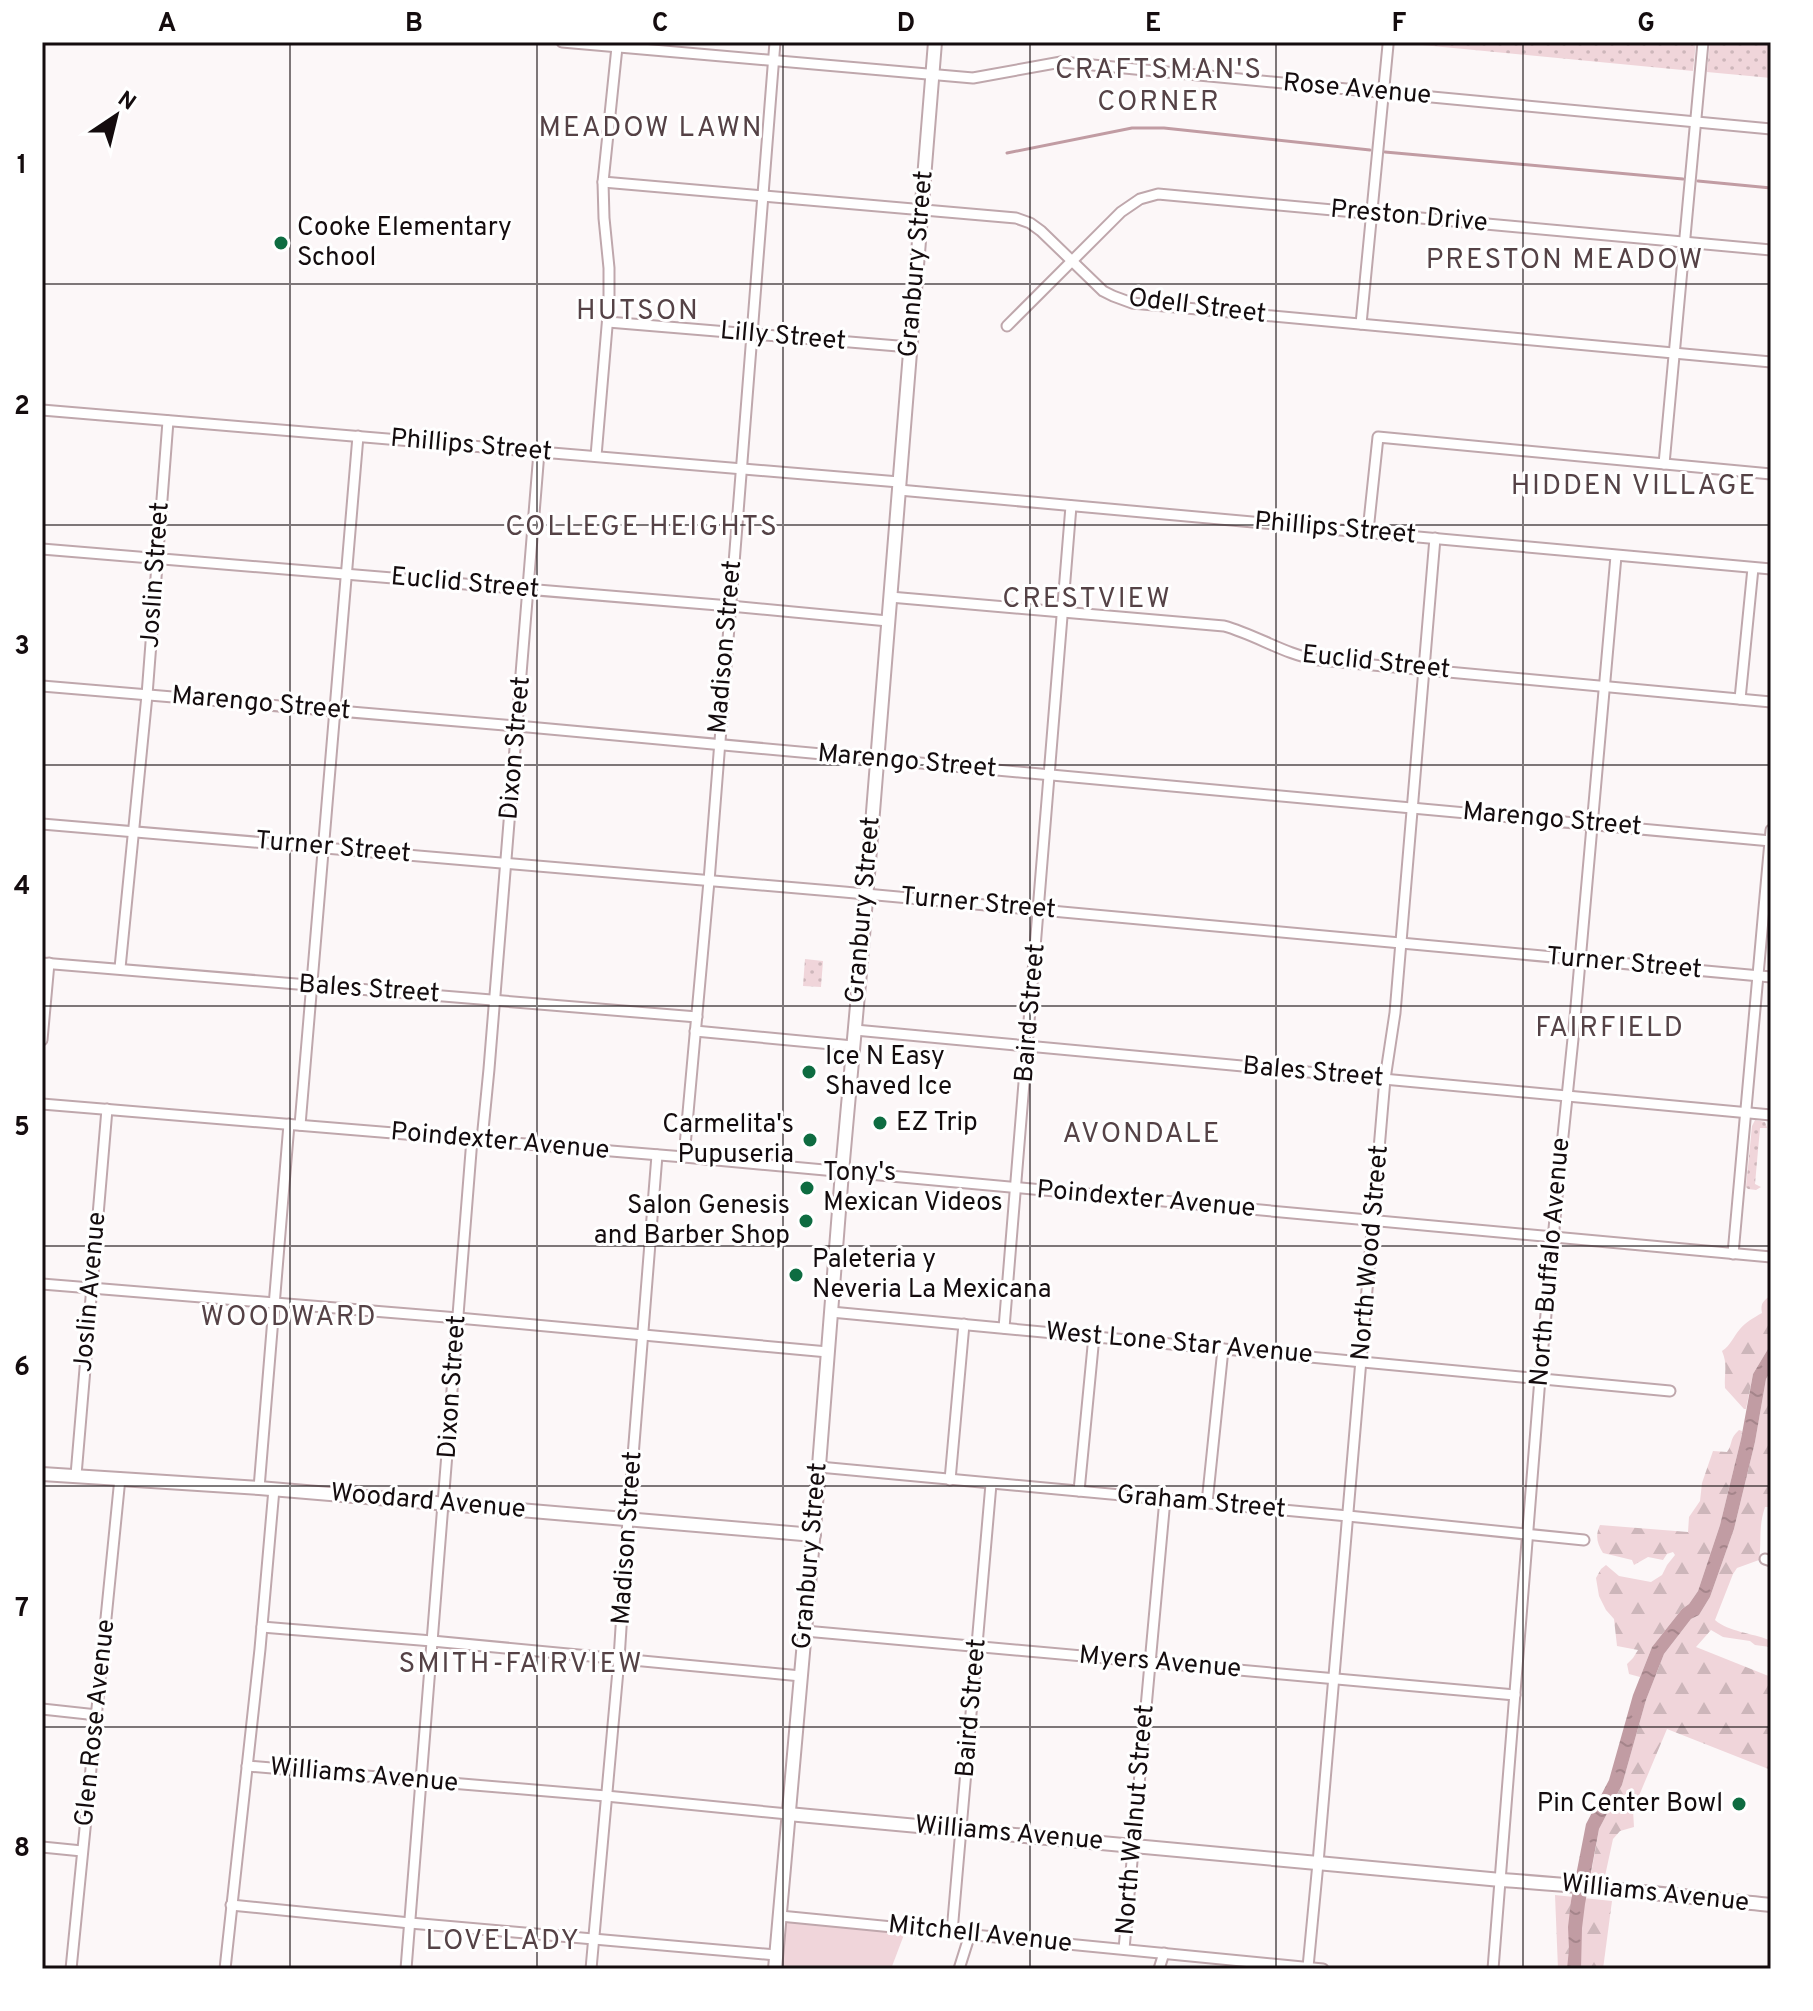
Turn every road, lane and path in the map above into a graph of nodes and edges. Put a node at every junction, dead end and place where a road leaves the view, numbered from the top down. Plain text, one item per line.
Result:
1 (562, 42) edge
2 (775, 42) edge
3 (935, 42) edge
4 (1703, 42) edge
5 (1388, 45) dead end
6 (617, 47) junction
7 (773, 59) junction
8 (932, 74) junction
9 (1384, 92) junction
10 (1696, 121) junction
11 (1771, 129) edge
12 (603, 182) junction
13 (763, 196) junction
14 (922, 211) junction
15 (1372, 213) junction
16 (1684, 242) junction
17 (1771, 250) edge
18 (1072, 261) junction
19 (608, 322) junction
20 (1361, 324) junction
21 (1007, 326) dead end
22 (751, 334) junction
23 (910, 347) junction
24 (1673, 353) junction
25 (1771, 362) edge
26 (42, 410) edge
27 (168, 421) junction
28 (358, 436) junction
29 (539, 452) junction
30 (596, 456) junction
31 (1664, 464) junction
32 (741, 469) junction
33 (1771, 474) edge
34 (899, 486) junction
35 (1071, 506) junction
36 (1368, 531) junction
37 (1435, 538) junction
38 (42, 549) edge
39 (1616, 556) junction
40 (157, 559) junction
41 (1753, 568) junction
42 (1771, 569) edge
43 (346, 574) junction
44 (529, 589) junction
45 (890, 597) junction
46 (730, 606) junction
47 (1063, 612) junction
48 (888, 621) junction
49 (1425, 669) junction
50 (1604, 685) junction
51 (42, 686) edge
52 (147, 695) junction
53 (1740, 699) junction
54 (1771, 702) edge
55 (335, 710) junction
56 (517, 726) junction
57 (718, 744) junction
58 (876, 759) junction
59 (1050, 775) junction
60 (1413, 807) junction
61 (1592, 823) junction
62 (42, 824) edge
63 (1771, 830) edge
64 (134, 832) junction
65 (1771, 840) edge
66 (324, 848) junction
67 (506, 862) junction
68 (709, 881) junction
69 (866, 894) junction
70 (1039, 909) junction
71 (1401, 943) junction
72 (1580, 960) junction
73 (46, 963) edge
74 (120, 968) junction
75 (1758, 975) junction
76 (1771, 977) edge
77 (311, 986) junction
78 (495, 999) junction
79 (697, 1017) junction
80 (855, 1030) junction
81 (695, 1031) junction
82 (42, 1040) edge
83 (853, 1046) junction
84 (1028, 1046) junction
85 (1385, 1079) junction
86 (1566, 1096) junction
87 (42, 1104) edge
88 (107, 1109) junction
89 (1746, 1113) junction
90 (1771, 1115) edge
91 (294, 1124) junction
92 (477, 1140) junction
93 (657, 1155) junction
94 (684, 1157) junction
95 (842, 1172) junction
96 (1016, 1188) junction
97 (1374, 1221) junction
98 (1554, 1238) junction
99 (1733, 1254) junction
100 (1771, 1257) edge
101 (42, 1284) edge
102 (91, 1288) junction
103 (275, 1303) junction
104 (831, 1312) junction
105 (458, 1318) junction
106 (964, 1324) junction
107 (1004, 1328) junction
108 (643, 1336) junction
109 (1094, 1336) junction
110 (1223, 1349) junction
111 (828, 1352) junction
112 (1362, 1361) junction
113 (1540, 1378) junction
114 (1670, 1391) dead end
115 (819, 1467) junction
116 (42, 1474) edge
117 (76, 1475) junction
118 (120, 1478) junction
119 (950, 1480) junction
120 (991, 1484) junction
121 (259, 1488) junction
122 (274, 1489) junction
123 (1079, 1491) junction
124 (1165, 1499) junction
125 (1207, 1503) junction
126 (444, 1504) junction
127 (1348, 1516) junction
128 (628, 1519) junction
129 (1528, 1534) junction
130 (814, 1535) junction
131 (1584, 1540) dead end
132 (262, 1627) junction
133 (805, 1631) junction
134 (432, 1641) junction
135 (977, 1646) junction
136 (619, 1659) junction
137 (1150, 1662) junction
138 (801, 1676) junction
139 (1334, 1678) junction
140 (1515, 1695) junction
141 (42, 1709) edge
142 (97, 1715) junction
143 (247, 1766) junction
144 (422, 1781) junction
145 (606, 1796) junction
146 (788, 1814) junction
147 (962, 1829) junction
148 (1135, 1846) junction
149 (42, 1847) edge
150 (82, 1851) junction
151 (1318, 1863) junction
152 (1501, 1880) junction
153 (231, 1905) junction
154 (1771, 1905) edge
155 (780, 1916) junction
156 (410, 1923) junction
157 (952, 1932) junction
158 (970, 1934) junction
159 (593, 1939) junction
160 (1124, 1949) junction
161 (1164, 1953) junction
162 (776, 1955) junction
163 (1308, 1967) edge
164 (71, 1969) edge
165 (225, 1969) edge
166 (406, 1969) edge
167 (591, 1969) edge
168 (775, 1969) edge
169 (959, 1969) edge
170 (1159, 1969) edge
171 (1323, 1969) edge
172 (1493, 1969) edge

1 - 6 street, Rose Avenue
2 - 7 street, Madison Street
3 - 8 street, Granbury Street
4 - 10 street
5 - 9 street
6 - 7 street, Rose Avenue
6 - 12 street
7 - 8 street, Rose Avenue
7 - 13 street, Madison Street
8 - 9 street, Rose Avenue
8 - 14 street, Granbury Street
9 - 10 street, Rose Avenue
9 - 15 street
10 - 11 street, Rose Avenue
10 - 16 street
12 - 13 street, Odell Street
12 - 19 street
13 - 14 street, Odell Street
13 - 22 street, Madison Street
14 - 18 street, Odell Street
14 - 23 street, Granbury Street
15 - 16 street, Preston Drive
15 - 18 street, Preston Drive
15 - 20 street
16 - 17 street, Preston Drive
16 - 24 street
18 - 20 street, Odell Street
18 - 21 street, Preston Drive
19 - 22 street, Lilly Street
19 - 30 street
20 - 24 street, Odell Street
22 - 23 street, Lilly Street
22 - 32 street, Madison Street
23 - 34 street, Granbury Street
24 - 25 street, Odell Street
24 - 31 street
26 - 27 street, Phillips Street
27 - 28 street, Phillips Street
27 - 40 street, Joslin Street
28 - 29 street, Phillips Street
28 - 43 street
29 - 30 street, Phillips Street
29 - 44 street, Dixon Street
30 - 32 street, Phillips Street
31 - 33 street
31 - 36 street
32 - 34 street, Phillips Street
32 - 46 street, Madison Street
34 - 35 street, Phillips Street
34 - 45 street, Granbury Street
35 - 36 street, Phillips Street
35 - 47 street, Baird Street
36 - 37 street, Phillips Street
37 - 39 street, Phillips Street
37 - 49 street, North Wood Street
38 - 40 street, Euclid Street
39 - 41 street, Phillips Street
39 - 50 street, North Buffalo Avenue
40 - 43 street, Euclid Street
40 - 52 street, Joslin Street
41 - 42 street, Phillips Street
41 - 53 street
43 - 44 street, Euclid Street
43 - 55 street
44 - 46 street, Euclid Street
44 - 56 street, Dixon Street
45 - 47 street, Euclid Street
45 - 48 street, Granbury Street
46 - 48 street, Euclid Street
46 - 57 street, Madison Street
47 - 49 street, Euclid Street
47 - 59 street, Baird Street
48 - 58 street, Granbury Street
49 - 50 street, Euclid Street
49 - 60 street, North Wood Street
50 - 53 street, Euclid Street
50 - 61 street, North Buffalo Avenue
51 - 52 street, Marengo Street
52 - 55 street, Marengo Street
52 - 64 street, Joslin Street
53 - 54 street, Euclid Street
55 - 56 street, Marengo Street
55 - 66 street
56 - 57 street, Marengo Street
56 - 67 street, Dixon Street
57 - 58 street, Marengo Street
57 - 68 street, Madison Street
58 - 59 street, Marengo Street
58 - 69 street, Granbury Street
59 - 60 street, Marengo Street
59 - 70 street, Baird Street
60 - 61 street, Marengo Street
60 - 71 street, North Wood Street
61 - 65 street, Marengo Street
61 - 72 street, North Buffalo Avenue
62 - 64 street, Turner Street
63 - 65 street
64 - 66 street, Turner Street
64 - 74 street, Joslin Street
65 - 75 street
66 - 67 street, Turner Street
66 - 77 street
67 - 68 street, Turner Street
67 - 78 street, Dixon Street
68 - 69 street, Turner Street
68 - 79 street, Madison Street
69 - 70 street, Turner Street
69 - 80 street, Granbury Street
70 - 71 street, Turner Street
70 - 84 street, Baird Street
71 - 72 street, Turner Street
71 - 85 street, North Wood Street
72 - 75 street, Turner Street
72 - 86 street, North Buffalo Avenue
73 - 74 street, Bales Street
73 - 82 street
74 - 77 street, Bales Street
75 - 76 street, Turner Street
75 - 89 street
77 - 78 street, Bales Street
77 - 91 street
78 - 79 street, Bales Street
78 - 92 street, Dixon Street
79 - 81 street, Madison Street
80 - 83 street, Granbury Street
80 - 84 street, Bales Street
81 - 83 street
81 - 94 street, Madison Street
83 - 95 street, Granbury Street
84 - 85 street, Bales Street
84 - 96 street, Baird Street
85 - 86 street, Bales Street
85 - 97 street, North Wood Street
86 - 89 street, Bales Street
86 - 98 street, North Buffalo Avenue
87 - 88 street, Poindexter Avenue
88 - 91 street, Poindexter Avenue
88 - 102 street, Joslin Avenue
89 - 90 street, Bales Street
89 - 99 street
91 - 92 street, Poindexter Avenue
91 - 103 street
92 - 93 street, Poindexter Avenue
92 - 105 street, Dixon Street
93 - 94 street, Poindexter Avenue
93 - 108 street, Madison Street
94 - 95 street, Poindexter Avenue
95 - 96 street, Poindexter Avenue
95 - 104 street, Granbury Street
96 - 97 street, Poindexter Avenue
96 - 107 street, Baird Street
97 - 98 street, Poindexter Avenue
97 - 112 street, North Wood Street
98 - 99 street, Poindexter Avenue
98 - 113 street, North Buffalo Avenue
99 - 100 street, Poindexter Avenue
101 - 102 street
102 - 103 street
102 - 117 street, Joslin Avenue
103 - 105 street
103 - 121 street
104 - 106 street, West Lone Star Avenue
104 - 111 street, Granbury Street
105 - 108 street
105 - 126 street, Dixon Street
106 - 107 street, West Lone Star Avenue
106 - 119 street
107 - 109 street, West Lone Star Avenue
108 - 111 street
108 - 128 street, Madison Street
109 - 110 street, West Lone Star Avenue
109 - 123 street
110 - 112 street, West Lone Star Avenue
110 - 125 street
111 - 115 street, Granbury Street
112 - 113 street, West Lone Star Avenue
112 - 127 street, North Wood Street
113 - 114 street, West Lone Star Avenue
113 - 129 street, North Buffalo Avenue
115 - 119 street, Graham Street
115 - 130 street, Granbury Street
116 - 117 street, Woodard Avenue
117 - 118 street, Woodard Avenue
118 - 121 street, Woodard Avenue
118 - 142 street, Glen Rose Avenue
119 - 120 street, Graham Street
120 - 123 street, Graham Street
120 - 135 street, Baird Street
121 - 122 street, Woodard Avenue
122 - 126 street, Woodard Avenue
122 - 132 street
123 - 124 street, Graham Street
124 - 125 street, Graham Street
124 - 137 street, North Walnut Street
125 - 127 street, Graham Street
126 - 128 street, Woodard Avenue
126 - 134 street, Dixon Street
127 - 129 street, Graham Street
127 - 139 street, North Wood Street
128 - 130 street, Woodard Avenue
128 - 136 street, Madison Street
129 - 131 street, Graham Street
129 - 140 street, North Buffalo Avenue
130 - 133 street, Granbury Street
132 - 134 street
132 - 143 street
133 - 135 street, Myers Avenue
133 - 138 street, Granbury Street
134 - 136 street
134 - 144 street, Dixon Street
135 - 137 street, Myers Avenue
135 - 147 street, Baird Street
136 - 138 street
136 - 145 street, Madison Street
137 - 139 street, Myers Avenue
137 - 148 street, North Walnut Street
138 - 146 street, Granbury Street
139 - 140 street, Myers Avenue
139 - 151 street, North Wood Street
140 - 152 street, North Buffalo Avenue
141 - 142 street
142 - 150 street, Glen Rose Avenue
143 - 144 street, Williams Avenue
143 - 153 street
144 - 145 street, Williams Avenue
144 - 156 street, Dixon Street
145 - 146 street, Williams Avenue
145 - 159 street, Madison Street
146 - 147 street, Williams Avenue
146 - 155 street, Granbury Street
147 - 148 street, Williams Avenue
147 - 157 street, Baird Street
148 - 151 street, Williams Avenue
148 - 160 street, North Walnut Street
149 - 150 street
150 - 164 street, Glen Rose Avenue
151 - 152 street, Williams Avenue
151 - 163 street, North Wood Street
152 - 154 street, Williams Avenue
152 - 172 street, North Buffalo Avenue
153 - 156 street
153 - 165 street
155 - 157 street, Mitchell Avenue
155 - 162 street, Granbury Street
156 - 159 street
156 - 166 street, Dixon Street
157 - 158 street, Mitchell Avenue
158 - 160 street, Mitchell Avenue
158 - 169 street
159 - 162 street
159 - 167 street, Madison Street
160 - 161 street, Mitchell Avenue
161 - 163 street, Mitchell Avenue
161 - 170 street, North Walnut Street
162 - 168 street, Granbury Street
163 - 171 street, Mitchell Avenue

